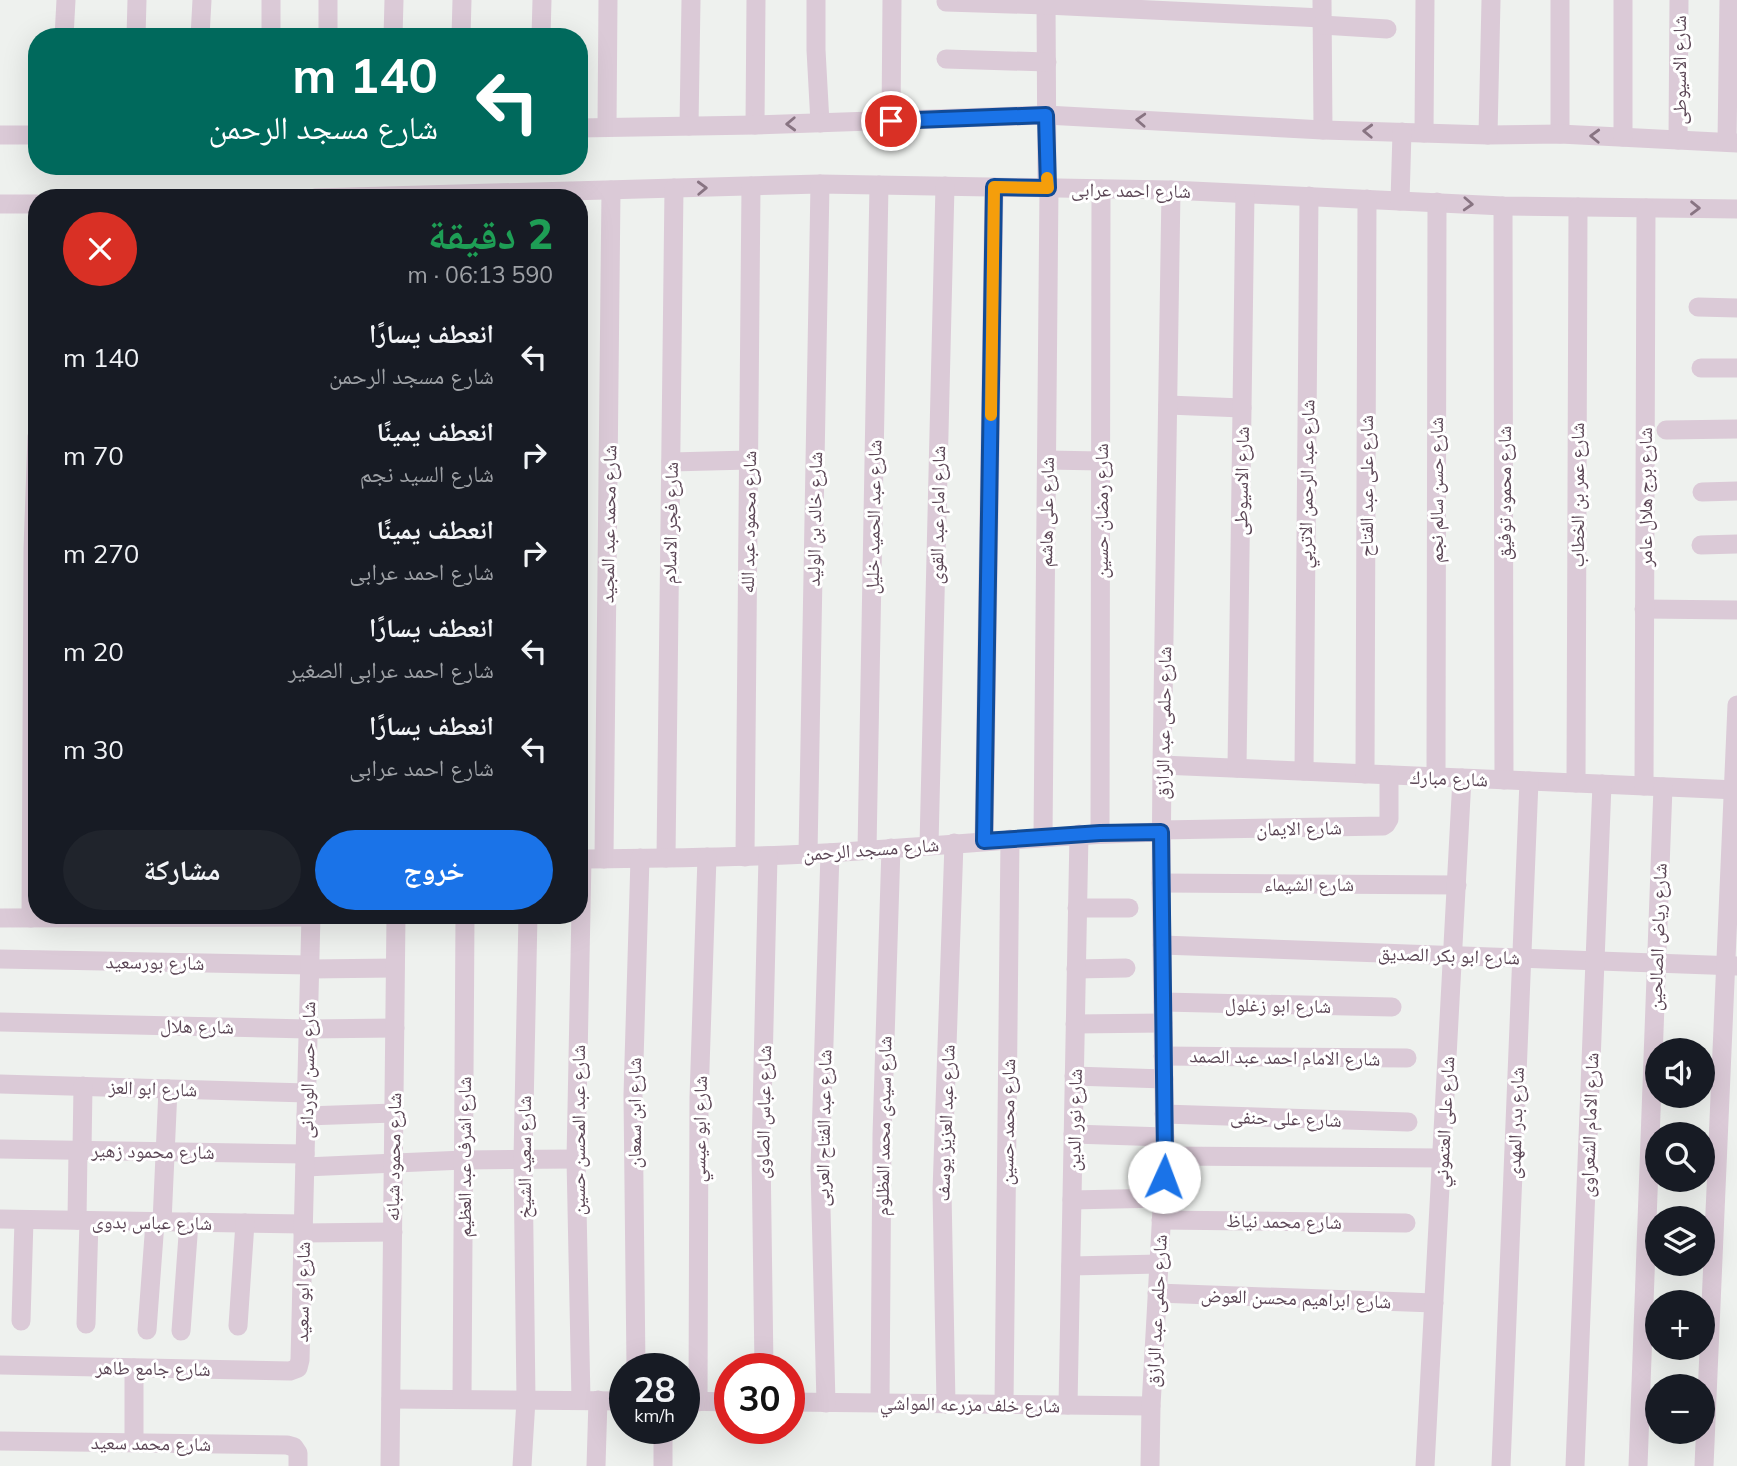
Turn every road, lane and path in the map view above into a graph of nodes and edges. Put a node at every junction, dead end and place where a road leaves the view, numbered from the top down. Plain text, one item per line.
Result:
1 (66, 0) edge
2 (137, 0) edge
3 (202, 0) edge
4 (271, 0) edge
5 (328, 0) edge
6 (394, 0) edge
7 (462, 0) edge
8 (542, 0) edge
9 (608, 0) edge
10 (691, 0) edge
11 (756, 0) edge
12 (816, 0) edge
13 (892, 0) edge
14 (1425, 0) edge
15 (1491, 0) edge
16 (1560, 0) edge
17 (1623, 0) edge
18 (1679, 0) edge
19 (1729, 0) edge
20 (946, 2) dead end
21 (1046, 2) edge
22 (1322, 14) edge
23 (64, 28) edge
24 (136, 28) edge
25 (200, 28) edge
26 (271, 28) edge
27 (328, 28) edge
28 (393, 28) edge
29 (461, 28) edge
30 (541, 28) edge
31 (1387, 29) dead end
32 (946, 59) dead end
33 (1047, 62) junction
34 (1046, 115) junction
35 (891, 121) junction
36 (820, 123) junction
37 (755, 125) junction
38 (689, 126) junction
39 (607, 127) junction
40 (588, 128) edge
41 (1323, 130) junction
42 (1402, 132) junction
43 (1424, 133) junction
44 (0, 135) edge
45 (28, 135) edge
46 (1488, 135) junction
47 (1560, 135) junction
48 (1623, 137) junction
49 (1678, 140) junction
50 (1732, 143) edge
51 (820, 184) junction
52 (879, 185) junction
53 (751, 186) junction
54 (945, 186) junction
55 (994, 187) junction
56 (674, 188) junction
57 (1049, 188) junction
58 (1101, 189) junction
59 (611, 190) junction
60 (1171, 190) junction
61 (588, 192) edge
62 (1245, 194) junction
63 (1309, 197) junction
64 (1367, 199) junction
65 (1400, 201) junction
66 (1437, 202) junction
67 (0, 204) edge
68 (28, 204) edge
69 (1503, 206) junction
70 (1578, 207) junction
71 (1646, 208) junction
72 (1737, 209) edge
73 (1698, 307) dead end
74 (1737, 308) edge
75 (1701, 368) dead end
76 (1737, 368) edge
77 (1168, 405) junction
78 (1242, 408) junction
79 (1665, 429) dead end
80 (1737, 429) edge
81 (749, 460) junction
82 (1047, 460) junction
83 (1101, 461) junction
84 (671, 462) junction
85 (1737, 491) edge
86 (1702, 492) dead end
87 (1701, 544) dead end
88 (1737, 544) edge
89 (1644, 609) junction
90 (1737, 610) edge
91 (1737, 705) edge
92 (1161, 765) junction
93 (1237, 768) junction
94 (1304, 771) junction
95 (1365, 774) junction
96 (1389, 775) junction
97 (1436, 777) junction
98 (1462, 778) junction
99 (1504, 780) junction
100 (1529, 781) junction
101 (1576, 783) junction
102 (1602, 784) junction
103 (1653, 786) junction
104 (1736, 790) edge
105 (1161, 831) junction
106 (1100, 833) junction
107 (1079, 834) junction
108 (1043, 836) junction
109 (1010, 839) junction
110 (984, 841) junction
111 (954, 843) junction
112 (929, 845) junction
113 (891, 848) junction
114 (867, 850) junction
115 (830, 853) junction
116 (808, 854) junction
117 (768, 856) junction
118 (707, 857) junction
119 (745, 857) junction
120 (640, 858) junction
121 (666, 858) junction
122 (588, 859) edge
123 (604, 859) junction
124 (1161, 883) junction
125 (1457, 885) junction
126 (1077, 908) junction
127 (1129, 908) dead end
128 (0, 918) edge
129 (28, 918) edge
130 (311, 924) edge
131 (396, 924) edge
132 (465, 924) edge
133 (528, 924) edge
134 (580, 924) edge
135 (1162, 945) junction
136 (1453, 956) junction
137 (1522, 958) junction
138 (0, 960) edge
139 (1595, 961) junction
140 (1657, 963) junction
141 (1732, 966) edge
142 (310, 967) junction
143 (395, 968) junction
144 (1126, 968) dead end
145 (1076, 969) junction
146 (1163, 1002) junction
147 (1392, 1007) dead end
148 (0, 1023) edge
149 (1163, 1023) junction
150 (1075, 1024) junction
151 (394, 1028) junction
152 (308, 1029) junction
153 (1163, 1056) junction
154 (1407, 1058) dead end
155 (1074, 1076) junction
156 (1164, 1079) junction
157 (0, 1084) edge
158 (83, 1086) junction
159 (168, 1089) junction
160 (307, 1093) junction
161 (394, 1113) junction
162 (1164, 1114) junction
163 (306, 1116) junction
164 (1408, 1122) dead end
165 (1073, 1135) junction
166 (1165, 1146) junction
167 (0, 1149) edge
168 (80, 1150) junction
169 (165, 1152) junction
170 (1442, 1158) junction
171 (523, 1159) junction
172 (576, 1159) junction
173 (305, 1160) junction
174 (464, 1160) junction
175 (393, 1163) junction
176 (1162, 1198) junction
177 (1072, 1200) junction
178 (0, 1219) edge
179 (24, 1220) junction
180 (1161, 1220) junction
181 (83, 1221) junction
182 (158, 1222) junction
183 (189, 1222) junction
184 (244, 1223) junction
185 (1406, 1223) dead end
186 (303, 1229) junction
187 (393, 1232) junction
188 (1159, 1264) junction
189 (1071, 1266) junction
190 (1157, 1293) junction
191 (1434, 1303) junction
192 (21, 1321) dead end
193 (86, 1324) dead end
194 (238, 1326) dead end
195 (148, 1330) dead end
196 (181, 1331) dead end
197 (635, 1353) edge
198 (692, 1353) edge
199 (765, 1353) edge
200 (300, 1360) joint
201 (0, 1365) edge
202 (134, 1368) junction
203 (391, 1399) junction
204 (462, 1399) junction
205 (526, 1400) junction
206 (589, 1400) junction
207 (609, 1401) edge
208 (805, 1402) edge
209 (826, 1403) junction
210 (880, 1404) junction
211 (946, 1404) junction
212 (1004, 1405) junction
213 (1068, 1405) junction
214 (1151, 1406) junction
215 (0, 1441) edge
216 (134, 1443) junction
217 (663, 1444) edge
218 (298, 1460) edge
219 (390, 1466) edge
220 (522, 1466) edge
221 (596, 1466) edge
222 (663, 1466) edge
223 (1150, 1466) edge
224 (1426, 1466) edge
225 (1501, 1466) edge
226 (1575, 1466) edge
227 (1638, 1466) edge
228 (1704, 1466) edge

1 - 23 street
2 - 24 street
3 - 25 street
4 - 26 street
5 - 27 street
6 - 28 street
7 - 29 street
8 - 30 street
9 - 39 street
10 - 38 street
11 - 37 street
12 - 36 street
13 - 35 street
14 - 43 street
15 - 46 street
16 - 47 street
17 - 48 street
18 - 49 street, شارع الاسيوطى
19 - 50 street
20 - 21 street
21 - 22 street
21 - 33 street, شارع على هاشم
22 - 31 street
22 - 41 street
32 - 33 street
33 - 34 street, شارع على هاشم
34 - 35 street
41 -> 34 street
34 - 57 street, شارع على هاشم
35 - 36 street
36 -> 37 street
37 - 38 street
38 - 39 street
39 - 40 street
42 -> 41 street
42 - 43 street
42 - 65 street
43 - 46 street
44 - 45 street
46 - 47 street
48 -> 47 street
48 - 49 street
49 - 50 street
51 - 52 street, شارع احمد عرابى
51 - 53 street, شارع احمد عرابى
51 - 116 street, شارع خالد بن الوليد
52 - 54 street, شارع احمد عرابى
52 - 114 street, شارع عبد الحميد خليل
56 -> 53 street, شارع احمد عرابى
53 - 81 street, شارع محمود عبد الله
54 - 55 street, شارع احمد عرابى
54 - 112 street, شارع امام عبد القوى
55 - 57 street, شارع احمد عرابى
55 - 110 street
56 - 59 street, شارع احمد عرابى
56 - 84 street, شارع فجر الاسلام
57 - 58 street, شارع احمد عرابى
57 - 82 street, شارع على هاشم
58 - 60 street, شارع احمد عرابى
58 - 83 street, شارع رمضان حسين
59 - 61 street, شارع احمد عرابى
59 - 123 street, شارع محمد عبد المجيد
60 - 62 street, شارع احمد عرابى
60 - 77 street, شارع حلمى عبد الرازق
62 - 63 street, شارع احمد عرابى
62 - 78 street, شارع الاسيوطى
63 - 64 street, شارع احمد عرابى
63 - 94 street, شارع عبد الرحمن الاتربي
64 - 65 street, شارع احمد عرابى
64 - 95 street, شارع على عبد الفتاح
65 - 66 street, شارع احمد عرابى
66 -> 69 street, شارع احمد عرابى
66 - 97 street, شارع حسن سالم نجم
67 - 68 street
69 - 70 street, شارع احمد عرابى
69 - 99 street, شارع محمود توفيق
70 - 71 street, شارع احمد عرابى
70 - 101 street, شارع عمر بن الخطاب
71 -> 72 street, شارع احمد عرابى
71 - 89 street, شارع برج هلال عامر
73 - 74 street
75 - 76 street
77 - 78 street
77 - 92 street, شارع حلمى عبد الرازق
78 - 93 street, شارع الاسيوطى
79 - 80 street
81 - 84 street
81 - 119 street, شارع محمود عبد الله
82 - 83 street
82 - 108 street, شارع على هاشم
83 - 106 street, شارع رمضان حسين
84 - 121 street, شارع فجر الاسلام
85 - 86 street
87 - 88 street
89 - 90 street
89 - 103 street, شارع برج هلال عامر
91 - 104 street
92 - 93 street, شارع مبارك
92 - 105 street, شارع حلمى عبد الرازق
93 - 94 street, شارع مبارك
94 - 95 street, شارع مبارك
95 - 96 street, شارع مبارك
96 - 97 street, شارع مبارك
96 - 105 street, شارع الايمان
97 - 98 street, شارع مبارك
98 - 99 street, شارع مبارك
98 - 125 street, شارع على العتموني
99 - 100 street, شارع مبارك
100 - 101 street, شارع مبارك
100 - 137 street, شارع بدر المهدى
101 - 102 street, شارع مبارك
102 - 103 street, شارع مبارك
102 - 139 street, شارع الامام الشعراوى
103 - 104 street, شارع مبارك
103 - 140 street, شارع رياض الصالحين
104 - 141 street
105 - 106 street, شارع مسجد الرحمن
105 - 124 street, شارع حلمى عبد الرازق
106 - 107 street, شارع مسجد الرحمن
107 - 108 street, شارع مسجد الرحمن
107 - 126 street, شارع نور الدين
108 - 109 street, شارع مسجد الرحمن
109 - 110 street, شارع مسجد الرحمن
109 - 212 street, شارع محمد حسين
110 - 111 street, شارع مسجد الرحمن
111 - 112 street, شارع مسجد الرحمن
111 - 211 street, شارع عبد العزيز يوسف
112 - 113 street, شارع مسجد الرحمن
113 - 114 street, شارع مسجد الرحمن
113 - 210 street, شارع سيدى محمد المظلوم
114 - 115 street, شارع مسجد الرحمن
115 - 116 street, شارع مسجد الرحمن
115 - 209 street, شارع عبد الفتاح العربى
116 - 117 street, شارع مسجد الرحمن
117 - 119 street, شارع مسجد الرحمن
117 - 199 street, شارع عباس الصاوى
118 - 119 street, شارع مسجد الرحمن
118 - 121 street, شارع مسجد الرحمن
118 - 198 street, شارع ابو عيسي
120 - 121 street, شارع مسجد الرحمن
120 - 123 street, شارع مسجد الرحمن
120 - 197 street, شارع ابن سمعان
122 - 123 street, شارع مسجد الرحمن
124 - 125 street, شارع الشيماء
124 - 135 street, شارع حلمى عبد الرازق
125 - 136 street, شارع على العتموني
126 - 127 street
126 - 145 street, شارع نور الدين
128 - 129 street
130 - 142 street, شارع حسن الوردانى
131 - 143 street, شارع محمود شبانه
132 - 174 street, شارع اشرف عبد العظيم
133 - 171 street, شارع سعيد الشيخ
134 - 172 street, شارع عبد المحسن حسين
135 - 136 street, شارع ابو بكر الصديق
135 - 146 street, شارع حلمى عبد الرازق
136 - 137 street, شارع ابو بكر الصديق
136 - 170 street, شارع على العتموني
137 - 139 street, شارع ابو بكر الصديق
137 - 225 street, شارع بدر المهدى
138 - 142 street, شارع بورسعيد
139 - 140 street, شارع ابو بكر الصديق
139 - 226 street, شارع الامام الشعراوى
140 - 141 street, شارع ابو بكر الصديق
140 - 227 street, شارع رياض الصالحين
141 - 228 street
142 - 143 street, شارع بورسعيد
142 - 152 street, شارع حسن الوردانى
143 - 151 street, شارع محمود شبانه
144 - 145 street
145 - 150 street, شارع نور الدين
146 - 147 street, شارع ابو زغلول
146 - 149 street, شارع حلمى عبد الرازق
148 - 152 street, شارع هلال
149 - 150 street
149 - 153 street, شارع حلمى عبد الرازق
150 - 155 street, شارع نور الدين
151 - 152 street, شارع هلال
151 - 161 street, شارع محمود شبانه
152 - 160 street, شارع حسن الوردانى
153 - 154 street, شارع الامام احمد عبد الصمد
153 - 156 street, شارع حلمى عبد الرازق
155 - 156 street
155 - 165 street, شارع نور الدين
156 - 162 street, شارع حلمى عبد الرازق
157 - 158 street, شارع ابو العز
158 - 159 street, شارع ابو العز
158 - 168 street
159 - 160 street, شارع ابو العز
159 - 169 street
160 - 163 street, شارع حسن الوردانى
161 - 163 street
161 - 175 street, شارع محمود شبانه
162 - 164 street, شارع على حنفى
162 - 166 street, شارع حلمى عبد الرازق
163 - 173 street, شارع حسن الوردانى
165 - 166 street
165 - 177 street, شارع نور الدين
166 - 170 street
166 - 176 street, شارع حلمى عبد الرازق
167 - 168 street, شارع محمود زهير
168 - 169 street, شارع محمود زهير
168 - 181 street
169 - 173 street, شارع محمود زهير
169 - 182 street
170 - 191 street, شارع على العتموني
171 - 172 street, شارع محمود زهير
171 - 174 street, شارع محمود زهير
171 - 205 street, شارع سعيد الشيخ
172 - 206 street, شارع عبد المحسن حسين
173 - 175 street, شارع محمود زهير
173 - 186 street, شارع حسن الوردانى
174 - 175 street, شارع محمود زهير
174 - 204 street, شارع اشرف عبد العظيم
175 - 187 street, شارع محمود شبانه
176 - 177 street
176 - 180 street, شارع حلمى عبد الرازق
177 - 189 street, شارع نور الدين
178 - 179 street, شارع عباس بدوى
179 - 181 street, شارع عباس بدوى
179 - 192 street
180 - 185 street, شارع محمد نياظ
180 - 188 street, شارع حلمى عبد الرازق
181 - 182 street, شارع عباس بدوى
181 - 193 street
182 - 183 street, شارع عباس بدوى
182 - 195 street
183 - 184 street, شارع عباس بدوى
183 - 196 street
184 - 186 street, شارع عباس بدوى
184 - 194 street
186 - 187 street, شارع عباس بدوى
186 - 200 street, شارع ابو سعيد
187 - 203 street, شارع محمود شبانه
188 - 189 street
188 - 190 street, شارع حلمى عبد الرازق
189 - 213 street, شارع نور الدين
190 - 191 street, شارع ابراهيم محسن العوض
190 - 214 street, شارع حلمى عبد الرازق
191 - 224 street, شارع على العتموني
200 - 202 street, شارع جامع طاهر
201 - 202 street, شارع جامع طاهر
202 - 216 street
203 - 204 street
203 - 219 street, شارع محمود شبانه
204 - 205 street
205 - 206 street
205 - 220 street, شارع سعيد الشيخ
206 - 207 street
206 - 221 street, شارع عبد المحسن حسين
208 - 209 street, شارع خلف مزرعه المواشي
209 - 210 street, شارع خلف مزرعه المواشي
210 - 211 street, شارع خلف مزرعه المواشي
211 - 212 street, شارع خلف مزرعه المواشي
212 - 213 street, شارع خلف مزرعه المواشي
213 - 214 street, شارع خلف مزرعه المواشي
214 - 223 street, شارع حلمى عبد الرازق
215 - 216 street, شارع محمد سعيد
216 - 218 street, شارع محمد سعيد
217 - 222 street

